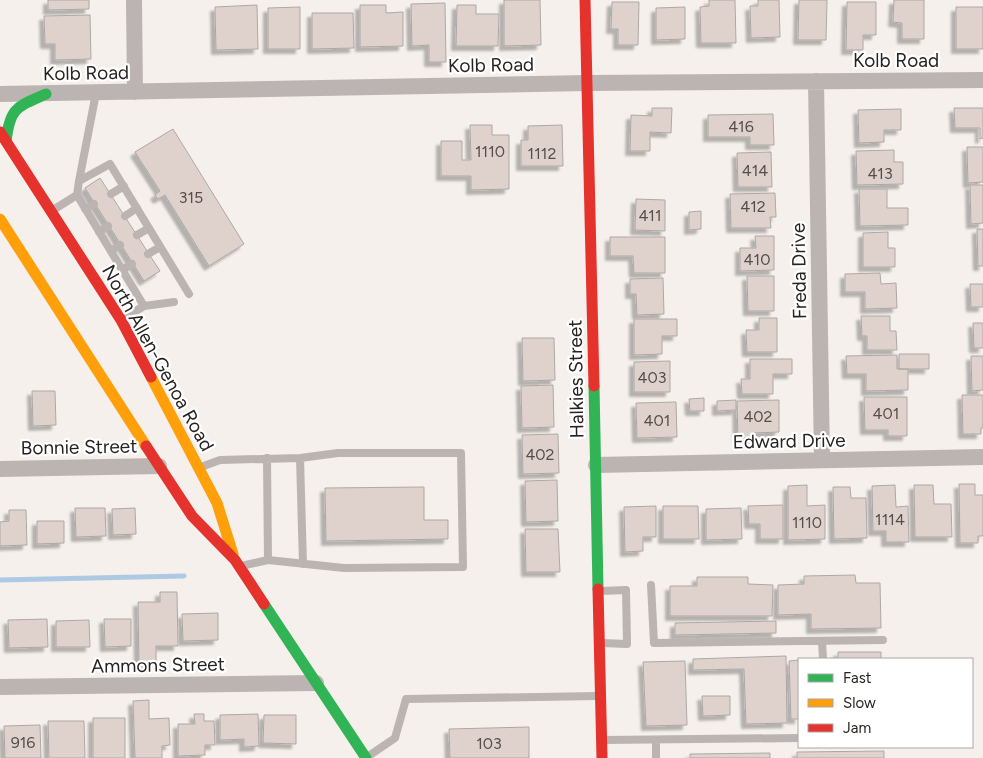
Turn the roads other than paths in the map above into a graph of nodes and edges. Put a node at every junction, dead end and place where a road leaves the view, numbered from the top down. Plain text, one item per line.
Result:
1 (134, 0) edge
2 (586, 0) edge
3 (983, 80) edge
4 (816, 81) junction
5 (587, 83) junction
6 (135, 92) junction
7 (96, 93) junction
8 (0, 94) edge
9 (46, 94) junction
10 (3, 136) edge
11 (79, 181) junction
12 (124, 186) junction
13 (111, 194) dead end
14 (77, 196) junction
15 (94, 204) dead end
16 (137, 208) junction
17 (85, 209) junction
18 (51, 211) junction
19 (125, 216) dead end
20 (0, 219) edge
21 (108, 226) dead end
22 (149, 228) junction
23 (99, 232) junction
24 (137, 235) dead end
25 (120, 245) dead end
26 (160, 247) junction
27 (111, 251) junction
28 (148, 254) dead end
29 (132, 264) dead end
30 (122, 270) junction
31 (189, 294) dead end
32 (174, 302) dead end
33 (144, 306) junction
34 (121, 320) junction
35 (983, 457) edge
36 (267, 458) junction
37 (300, 458) junction
38 (822, 460) junction
39 (596, 465) junction
40 (159, 466) junction
41 (198, 468) junction
42 (0, 469) edge
43 (268, 560) junction
44 (237, 563) junction
45 (304, 564) junction
46 (651, 585) dead end
47 (599, 592) junction
48 (883, 640) dead end
49 (822, 641) junction
50 (600, 643) junction
51 (823, 658) edge
52 (316, 683) junction
53 (0, 687) edge
54 (601, 696) junction
55 (798, 738) edge
56 (602, 740) junction
57 (656, 740) junction
58 (366, 758) edge
59 (602, 758) edge
60 (656, 758) edge

1 - 6 street
2 - 5 main road, Halkies Street
3 - 4 street, Kolb Road
4 - 5 street, Kolb Road
4 - 38 street, Freda Drive
5 - 6 street, Kolb Road
5 - 39 main road, Halkies Street
6 - 7 street, Kolb Road
7 - 9 street, Kolb Road
7 - 11 lane
8 - 9 street, Kolb Road
9 - 10 main road
10 - 18 main road, North Allen-Genoa Road
11 - 12 lane
11 - 14 lane
12 - 13 lane
12 - 16 lane
14 - 17 lane
14 - 18 lane
15 - 17 lane
16 - 19 lane
16 - 22 lane
17 - 23 lane
18 - 34 main road, North Allen-Genoa Road
20 - 40 main road, North Allen-Genoa Road
21 - 23 lane
22 - 24 lane
22 - 26 lane
23 - 27 lane
25 - 27 lane
26 - 28 lane
26 - 31 lane
27 - 30 lane
29 - 30 lane
30 - 33 lane
32 - 33 lane
33 - 34 lane
34 - 41 main road, North Allen-Genoa Road
35 - 38 street, Edward Drive
36 - 37 lane
36 - 41 lane
36 - 43 lane
37 - 45 lane
37 - 45 lane
38 - 39 street, Edward Drive
39 - 47 main road, Halkies Street
40 - 42 street, Bonnie Street
40 - 44 main road, North Allen-Genoa Road
41 - 44 main road, North Allen-Genoa Road
43 - 44 lane
43 - 45 lane
44 - 52 main road, North Allen-Genoa Road
46 - 49 lane
47 - 50 main road, Halkies Street
47 - 50 lane
48 - 49 lane
49 - 51 lane
50 - 54 main road, Halkies Street
52 - 53 street, Ammons Street
52 - 58 main road, North Allen-Genoa Road
54 - 56 main road, Halkies Street
54 - 58 lane
55 - 57 lane
56 - 57 lane
56 - 59 main road, Halkies Street
57 - 60 lane

